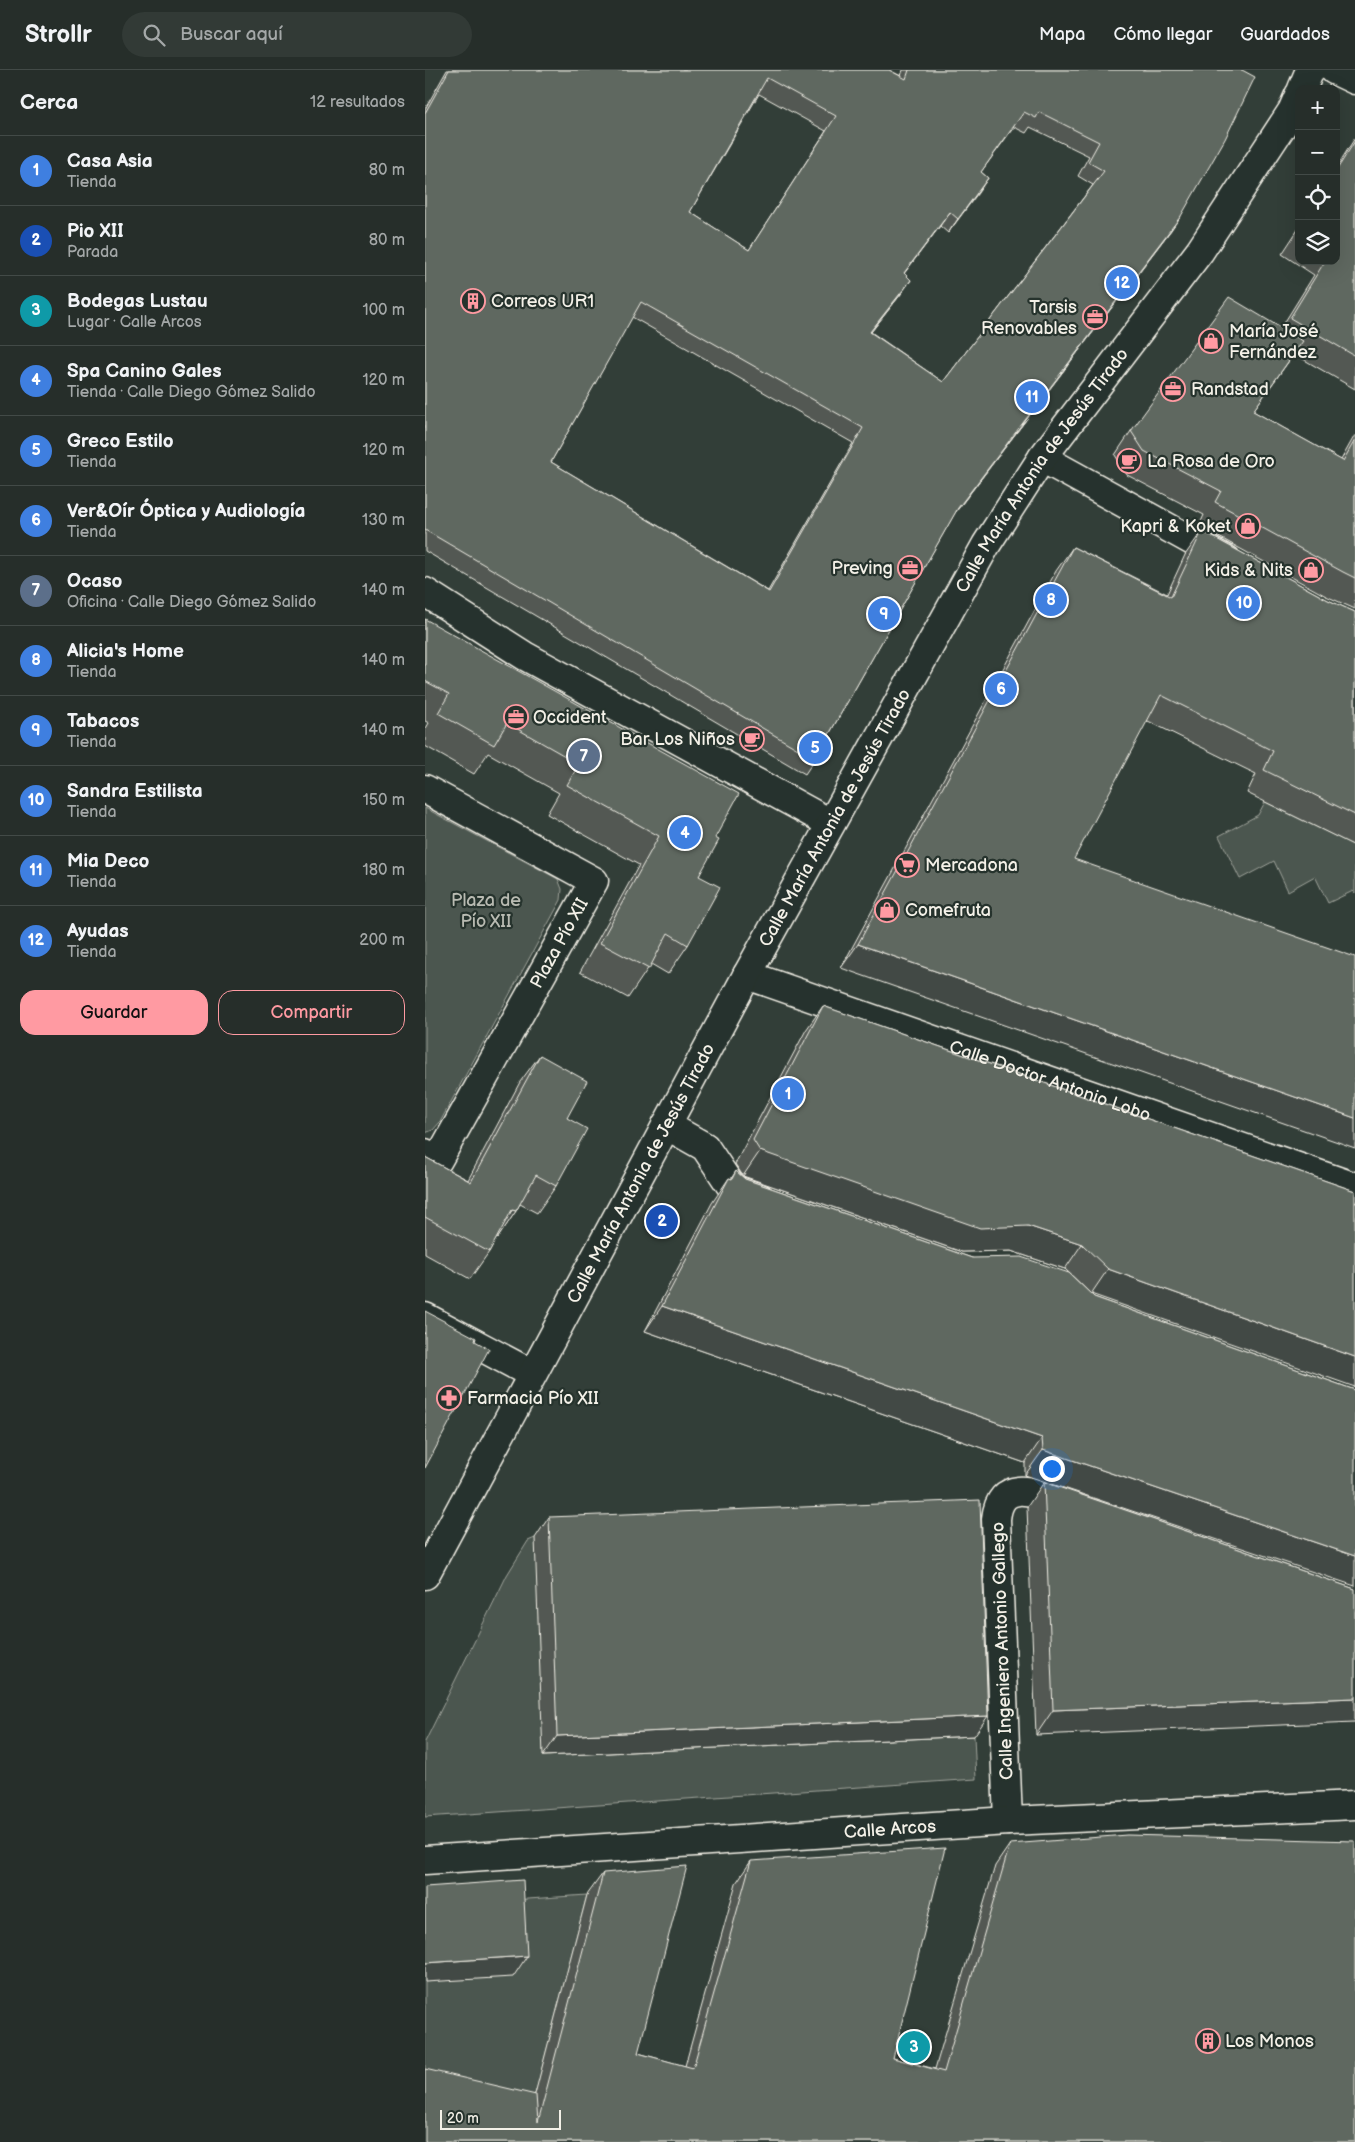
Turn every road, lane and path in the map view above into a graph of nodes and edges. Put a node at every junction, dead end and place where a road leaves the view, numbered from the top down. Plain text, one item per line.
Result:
1 (1310, 70) edge
2 (1334, 70) edge
3 (1355, 80) edge
4 (1303, 85) edge
5 (1295, 104) edge
6 (1042, 458) junction
7 (1250, 572) edge
8 (425, 592) edge
9 (425, 789) edge
10 (830, 823) junction
11 (747, 975) junction
12 (666, 1125) junction
13 (425, 1153) edge
14 (1355, 1187) edge
15 (787, 1208) edge
16 (425, 1317) edge
17 (533, 1374) junction
18 (1092, 1512) edge
19 (425, 1575) edge
20 (1353, 1800) edge
21 (1008, 1821) junction
22 (425, 1860) edge

1 - 4 street
2 - 3 street
5 - 6 street, Calle María Antonia de Jesús Tirado
6 - 7 street
6 - 10 street, Calle María Antonia de Jesús Tirado
8 - 10 street
9 - 13 street, Plaza Pío XII
10 - 11 street, Calle María Antonia de Jesús Tirado
11 - 12 street, Calle María Antonia de Jesús Tirado
11 - 14 street, Calle Doctor Antonio Lobo
12 - 15 street
12 - 17 street, Calle María Antonia de Jesús Tirado
16 - 17 street
17 - 19 street, Calle María Antonia de Jesús Tirado
18 - 21 street, Calle Ingeniero Antonio Gallego
20 - 21 street, Calle Arcos
21 - 22 street, Calle Arcos

